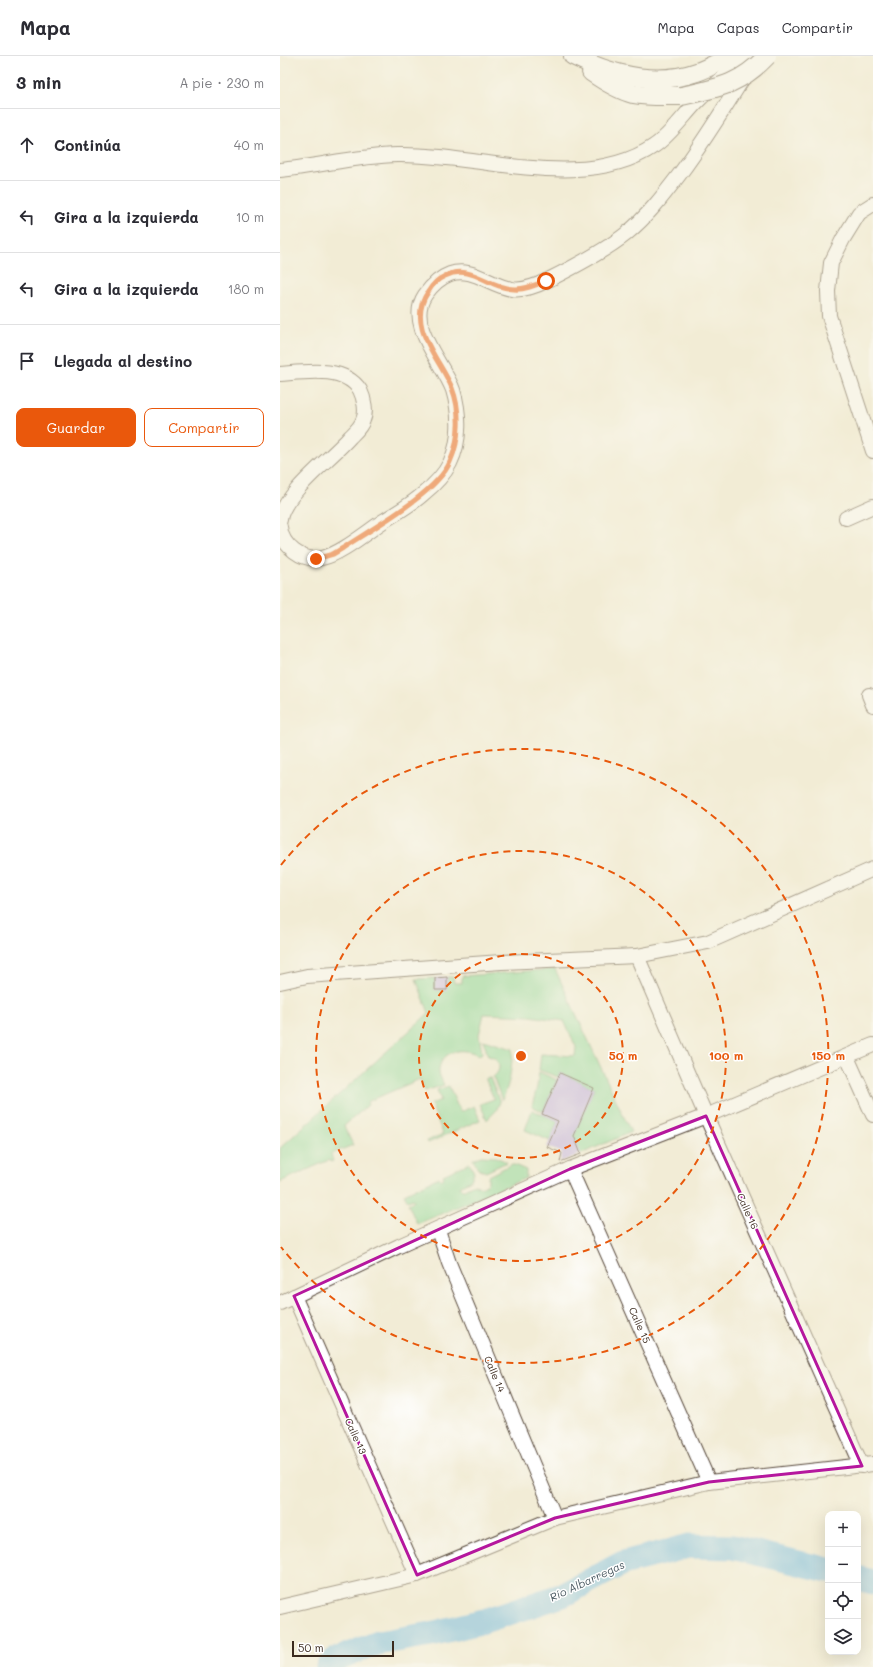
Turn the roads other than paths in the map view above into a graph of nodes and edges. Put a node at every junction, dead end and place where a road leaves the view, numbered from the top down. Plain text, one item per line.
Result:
1 (565, 56) edge
2 (573, 56) edge
3 (730, 56) edge
4 (748, 56) edge
5 (767, 56) edge
6 (745, 75) junction
7 (280, 170) edge
8 (873, 204) edge
9 (280, 374) edge
10 (873, 451) edge
11 (873, 506) edge
12 (846, 518) dead end
13 (280, 520) edge
14 (280, 527) edge
15 (873, 869) edge
16 (637, 956) junction
17 (280, 982) edge
18 (873, 1045) edge
19 (847, 1057) junction
20 (873, 1115) edge
21 (706, 1116) junction
22 (570, 1168) junction
23 (438, 1230) junction
24 (294, 1296) junction
25 (280, 1303) edge
26 (868, 1465) edge
27 (709, 1482) junction
28 (555, 1518) junction
29 (417, 1575) junction
30 (280, 1607) edge

1 - 6 main road, bridge
2 - 3 main road
4 - 7 street
5 - 6 main road, bridge
6 - 14 street
8 - 10 street
9 - 13 street
11 - 12 street
15 - 16 street
16 - 17 street
16 - 21 street, Calle 16
18 - 19 street
19 - 20 street
19 - 21 street
21 - 22 street
21 - 26 street, Calle 16
22 - 23 street
22 - 27 street, Calle 15
23 - 24 street
23 - 28 street, Calle 14
24 - 25 street
24 - 29 street, Calle 13
26 - 27 street
27 - 28 street
28 - 29 street
29 - 30 street

